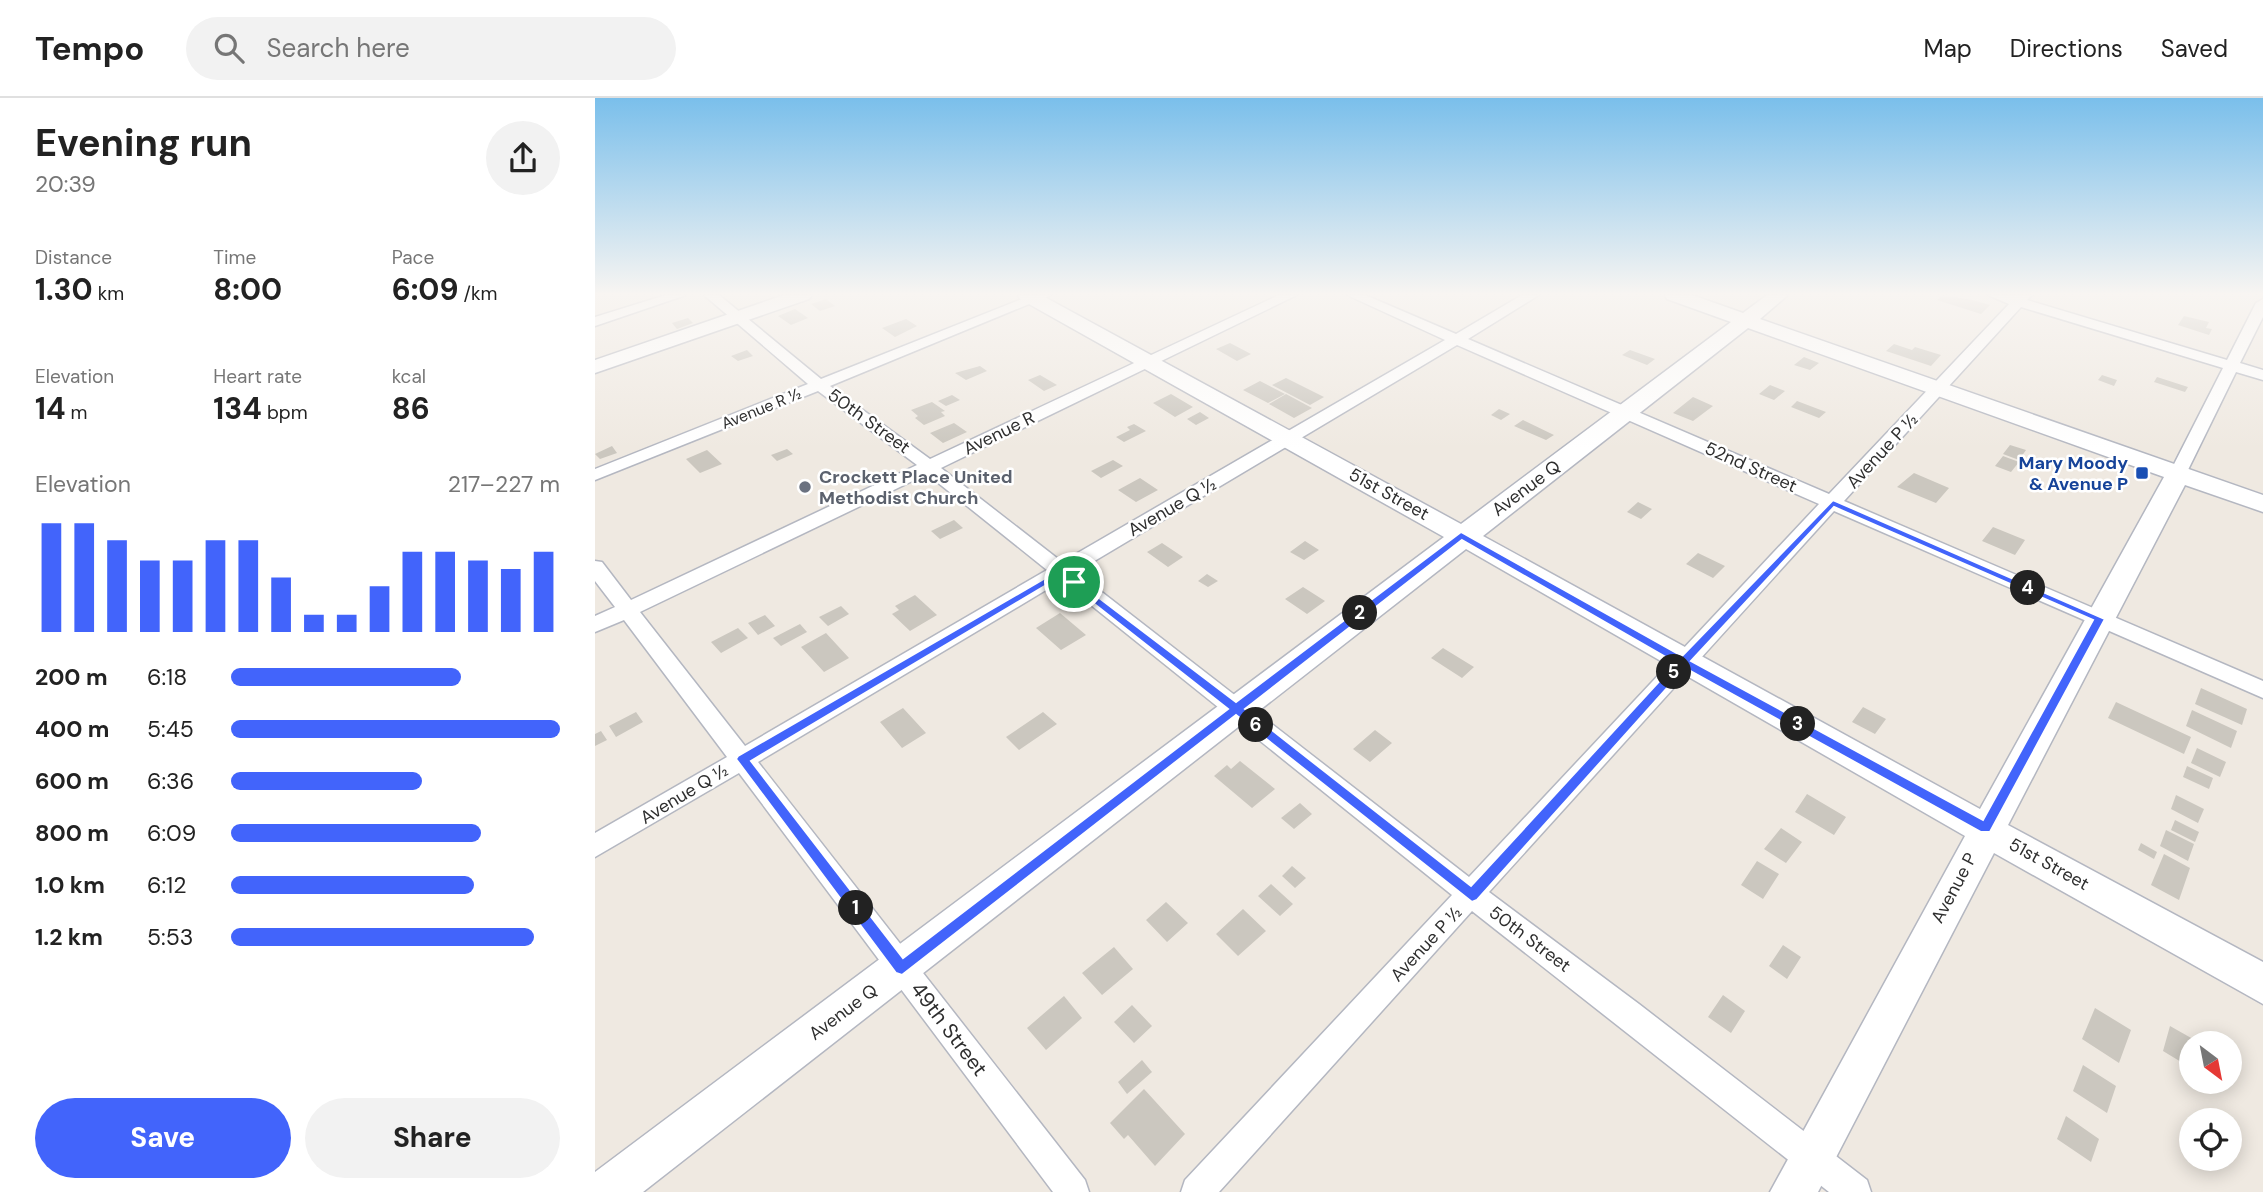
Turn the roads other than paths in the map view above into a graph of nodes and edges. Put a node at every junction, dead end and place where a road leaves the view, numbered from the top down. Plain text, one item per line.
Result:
1 (655, 346) edge
2 (773, 346) edge
3 (914, 346) edge
4 (1121, 346) edge
5 (1182, 346) edge
6 (1444, 346) edge
7 (1472, 346) edge
8 (1713, 346) edge
9 (1816, 346) edge
10 (1979, 346) edge
11 (2170, 346) edge
12 (2241, 346) edge
13 (1148, 362) junction
14 (2231, 366) junction
15 (595, 367) edge
16 (2263, 375) edge
17 (819, 385) junction
18 (1940, 390) junction
19 (1626, 413) junction
20 (1289, 438) junction
21 (929, 467) junction
22 (2178, 474) junction
23 (595, 475) edge
24 (1833, 503) junction
25 (2263, 505) edge
26 (1461, 535) junction
27 (595, 567) edge
28 (1061, 572) junction
29 (628, 609) junction
30 (2099, 619) junction
31 (595, 625) edge
32 (1683, 662) junction
33 (2263, 690) edge
34 (1236, 709) junction
35 (742, 759) junction
36 (1986, 828) junction
37 (595, 846) edge
38 (1472, 895) junction
39 (902, 968) junction
40 (2263, 984) edge
41 (1811, 1157) junction
42 (606, 1192) edge
43 (1073, 1192) edge
44 (1197, 1192) edge
45 (1793, 1192) edge
46 (1855, 1192) edge

1 - 15 main road
2 - 17 street, 50th Street
3 - 17 street, Avenue R ½
4 - 13 street, 51st Street
5 - 13 street, Avenue R
6 - 20 street, Avenue Q ½
7 - 19 street, 52nd Street
8 - 19 main road, Avenue Q
9 - 18 main road
10 - 18 street, Avenue P ½
11 - 14 street
12 - 14 street
13 - 20 street, 51st Street
13 - 21 street, Avenue R
14 - 16 street
14 - 22 street
17 - 21 street, 50th Street
17 - 23 street, Avenue R ½
18 - 22 main road
18 - 24 street, Avenue P ½
19 - 24 street, 52nd Street
19 - 26 main road, Avenue Q
20 - 26 street, 51st Street
20 - 28 street, Avenue Q ½
21 - 28 street, 50th Street
21 - 29 street, Avenue R
22 - 25 main road
22 - 30 main road, Avenue P
24 - 30 street, 52nd Street
24 - 32 street, Avenue P ½
26 - 32 street, 51st Street
26 - 34 main road, Avenue Q
27 - 29 street, 49th Street
28 - 34 street, 50th Street
28 - 35 street, Avenue Q ½
29 - 31 street, Avenue R
29 - 35 street, 49th Street
30 - 33 street, 52nd Street
30 - 36 main road, Avenue P
32 - 36 street, 51st Street
32 - 38 street, Avenue P ½
34 - 38 street, 50th Street
34 - 39 main road, Avenue Q
35 - 37 street, Avenue Q ½
35 - 39 street, 49th Street
36 - 40 street, 51st Street
36 - 41 main road, Avenue P
38 - 41 street, 50th Street
38 - 44 street, Avenue P ½
39 - 42 main road, Avenue Q
39 - 43 street, 49th Street
41 - 45 main road, Avenue P
41 - 46 street, 50th Street

